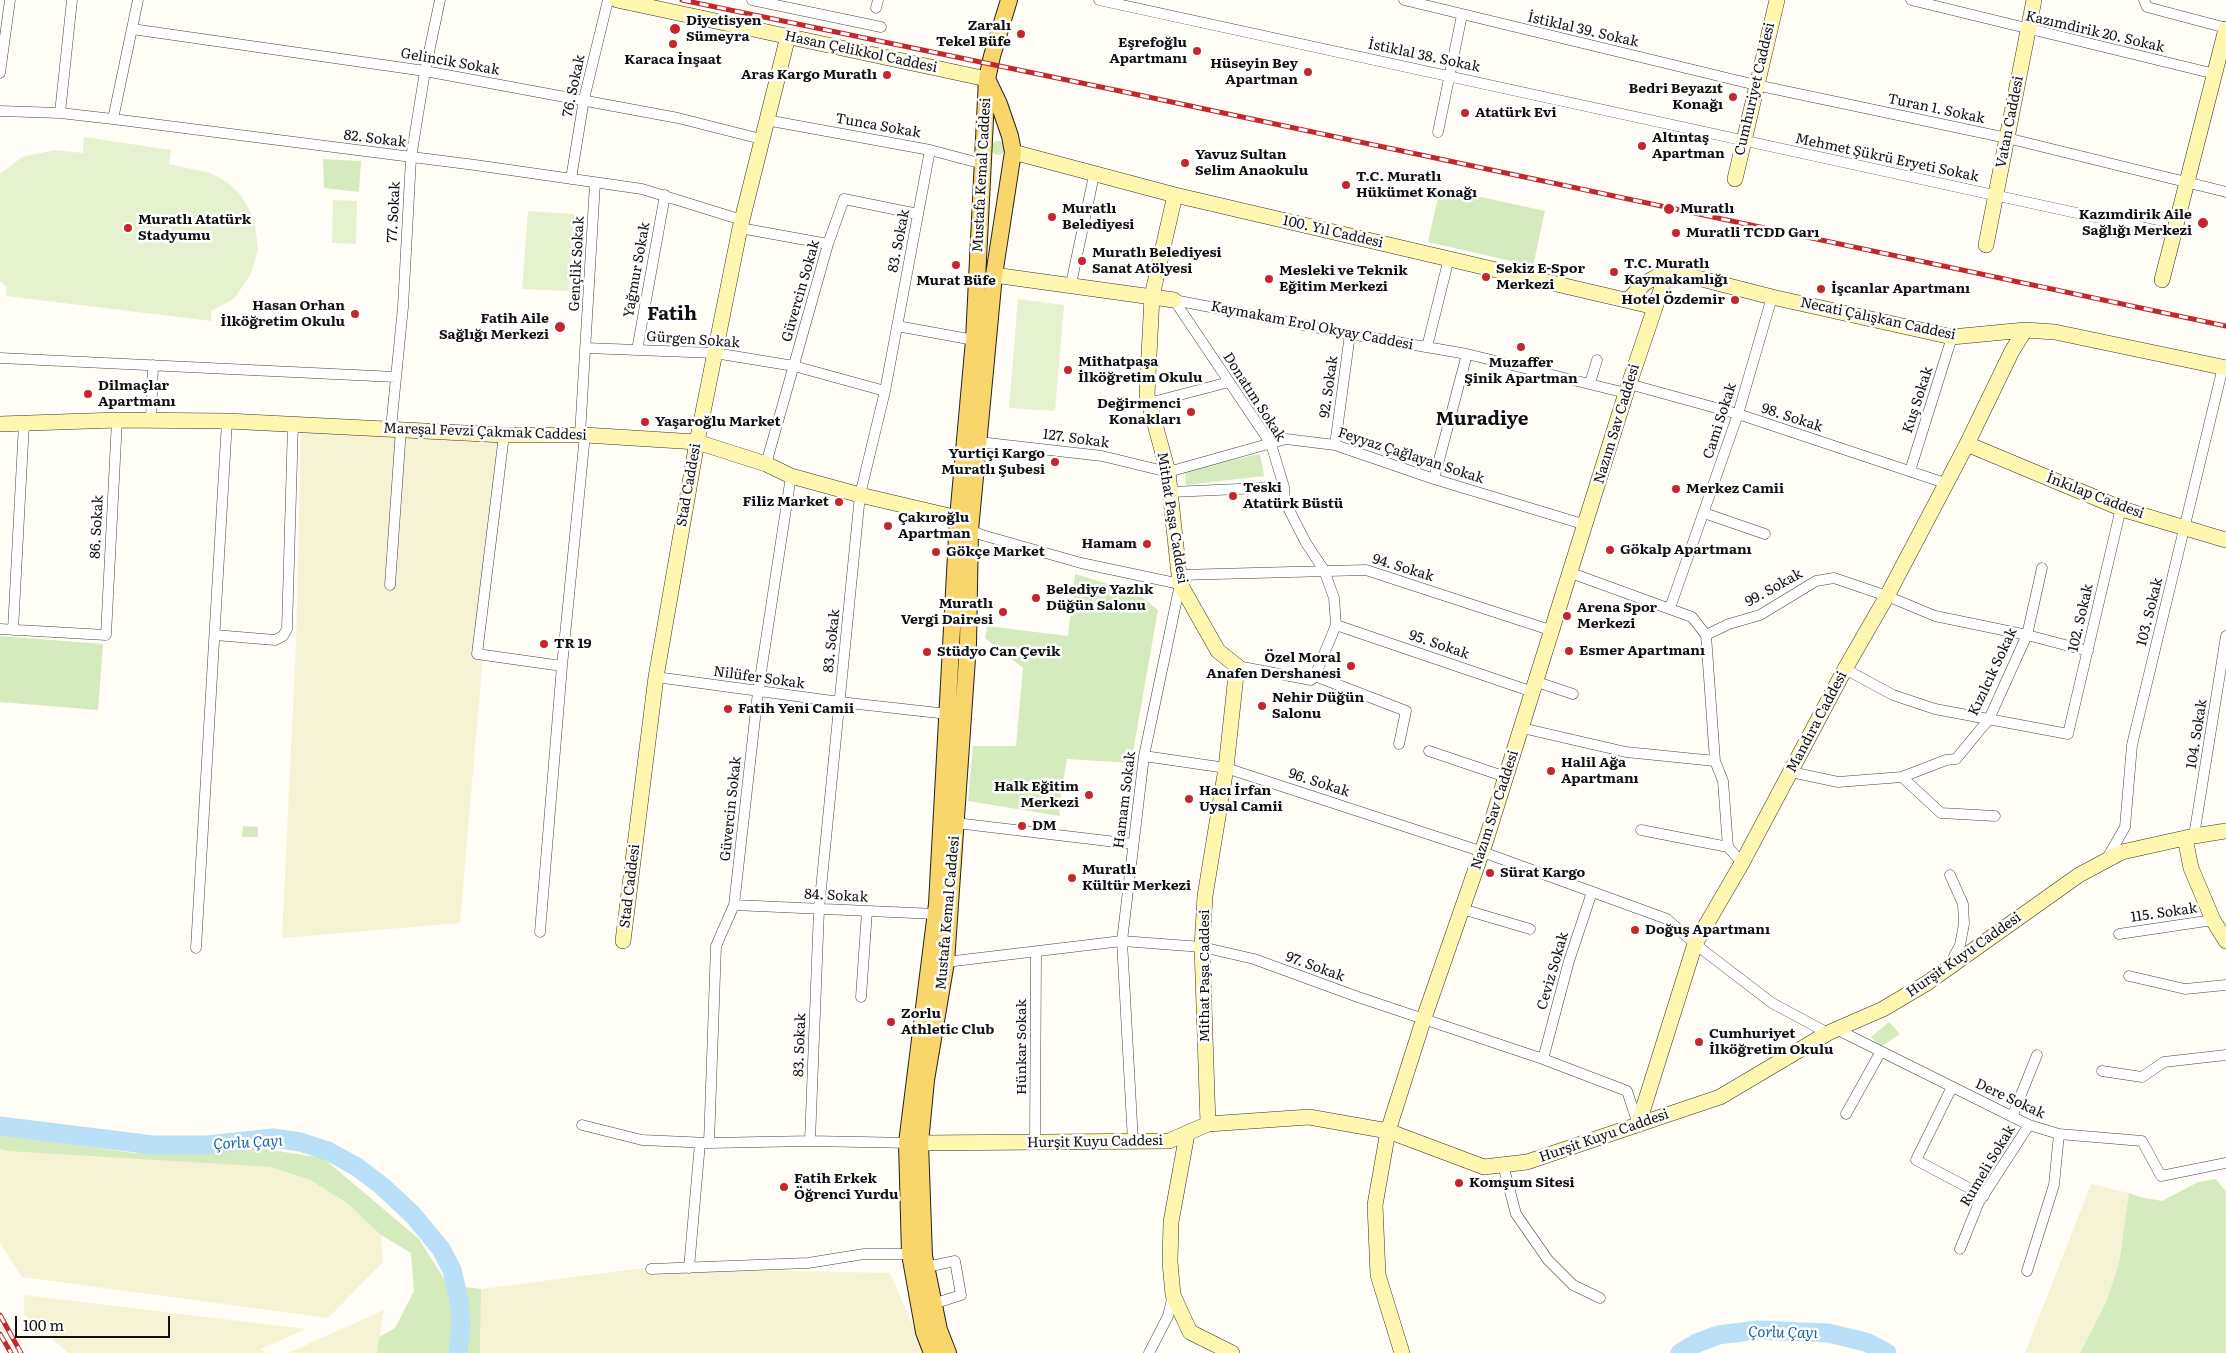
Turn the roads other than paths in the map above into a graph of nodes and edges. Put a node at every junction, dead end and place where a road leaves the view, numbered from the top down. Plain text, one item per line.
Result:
1 (10, 0) edge
2 (72, 0) edge
3 (138, 0) edge
4 (440, 0) edge
5 (608, 0) edge
6 (617, 0) edge
7 (752, 0) edge
8 (1009, 0) edge
9 (1099, 0) edge
10 (1404, 0) edge
11 (1776, 0) edge
12 (1912, 0) edge
13 (2034, 0) edge
14 (2144, 0) edge
15 (1462, 15) junction
16 (881, 27) dead end
17 (132, 29) junction
18 (2226, 29) edge
19 (2027, 30) junction
20 (788, 36) junction
21 (2219, 67) edge
22 (425, 71) junction
23 (0, 73) edge
24 (1449, 76) junction
25 (987, 79) junction
26 (1756, 86) junction
27 (584, 100) junction
28 (0, 111) edge
29 (60, 113) junction
30 (113, 119) junction
31 (766, 120) junction
32 (1438, 132) dead end
33 (985, 133) junction
34 (1010, 136) junction
35 (2007, 138) junction
36 (762, 139) junction
37 (1742, 142) junction
38 (930, 150) junction
39 (411, 158) junction
40 (1011, 158) junction
41 (983, 164) junction
42 (1094, 175) junction
43 (571, 179) junction
44 (1735, 179) dead end
45 (595, 183) junction
46 (2187, 183) junction
47 (2226, 192) edge
48 (665, 195) junction
49 (1175, 196) junction
50 (1996, 196) junction
51 (918, 214) junction
52 (741, 224) junction
53 (2172, 234) junction
54 (828, 244) junction
55 (1986, 245) dead end
56 (1447, 266) dead end
57 (1672, 272) junction
58 (994, 275) junction
59 (2162, 280) dead end
60 (1071, 284) junction
61 (1152, 296) junction
62 (1772, 297) junction
63 (1629, 299) junction
64 (1174, 300) junction
65 (1655, 307) junction
66 (897, 326) junction
67 (2025, 330) junction
68 (1350, 334) junction
69 (1952, 337) junction
70 (974, 340) junction
71 (1427, 347) junction
72 (586, 348) junction
73 (637, 350) junction
74 (715, 353) junction
75 (1466, 354) junction
76 (0, 358) edge
77 (1598, 360) dead end
78 (153, 365) junction
79 (794, 366) junction
80 (2224, 367) edge
81 (396, 377) junction
82 (1230, 382) junction
83 (1590, 383) junction
84 (1628, 388) junction
85 (885, 391) junction
86 (1149, 403) junction
87 (1738, 414) junction
88 (117, 420) junction
89 (151, 420) junction
90 (226, 421) junction
91 (24, 423) junction
92 (0, 424) edge
93 (293, 424) junction
94 (396, 429) junction
95 (504, 435) junction
96 (582, 435) junction
97 (697, 442) junction
98 (978, 442) junction
99 (1271, 444) junction
100 (1335, 444) junction
101 (1967, 444) junction
102 (766, 464) junction
103 (1910, 471) junction
104 (1168, 472) junction
105 (791, 476) junction
106 (1434, 478) junction
107 (1946, 483) junction
108 (1284, 487) junction
109 (1171, 492) junction
110 (860, 495) junction
111 (2120, 508) junction
112 (1704, 513) junction
113 (958, 518) junction
114 (1586, 525) junction
115 (2184, 527) junction
116 (970, 530) junction
117 (1765, 534) dead end
118 (2226, 540) edge
119 (2042, 568) dead end
120 (1324, 570) junction
121 (1571, 573) junction
122 (1180, 580) junction
123 (390, 584) dead end
124 (1887, 596) junction
125 (1670, 608) junction
126 (1336, 625) junction
127 (0, 629) edge
128 (13, 630) junction
129 (1553, 631) junction
130 (216, 635) junction
131 (1706, 635) junction
132 (2027, 636) junction
133 (2226, 636) edge
134 (960, 643) junction
135 (2088, 651) junction
136 (562, 666) junction
137 (1237, 666) junction
138 (1845, 669) junction
139 (656, 677) junction
140 (1313, 678) junction
141 (1535, 687) junction
142 (758, 692) junction
143 (1573, 694) dead end
144 (840, 702) junction
145 (948, 714) junction
146 (1989, 719) junction
147 (1522, 728) junction
148 (954, 738) junction
149 (1399, 744) dead end
150 (1429, 751) dead end
151 (1144, 756) junction
152 (1715, 761) junction
153 (1226, 768) junction
154 (1791, 772) junction
155 (1506, 777) junction
156 (1902, 777) junction
157 (1995, 816) dead end
158 (956, 823) junction
159 (1641, 830) dead end
160 (2226, 831) edge
161 (2190, 837) junction
162 (1134, 844) junction
163 (1728, 847) junction
164 (1482, 851) junction
165 (2106, 861) junction
166 (1742, 863) junction
167 (1950, 875) dead end
168 (1592, 892) junction
169 (734, 904) junction
170 (819, 909) junction
171 (1462, 909) junction
172 (867, 911) junction
173 (936, 914) junction
174 (2213, 920) junction
175 (1530, 929) dead end
176 (540, 932) dead end
177 (2119, 934) dead end
178 (1122, 940) junction
179 (623, 941) dead end
180 (2226, 941) edge
181 (1695, 944) junction
182 (1202, 946) junction
183 (196, 948) dead end
184 (1036, 952) junction
185 (946, 962) junction
186 (1948, 967) junction
187 (2129, 976) dead end
188 (2226, 986) edge
189 (861, 997) dead end
190 (1424, 1018) junction
191 (1832, 1031) junction
192 (1880, 1053) junction
193 (2037, 1055) dead end
194 (2226, 1055) edge
195 (1543, 1059) junction
196 (2102, 1071) dead end
197 (1952, 1087) junction
198 (1846, 1114) dead end
199 (2012, 1117) junction
200 (1208, 1124) junction
201 (1638, 1124) junction
202 (582, 1125) dead end
203 (2029, 1126) junction
204 (1388, 1131) junction
205 (1187, 1134) junction
206 (2059, 1134) junction
207 (810, 1141) junction
208 (1133, 1142) junction
209 (704, 1143) junction
210 (914, 1143) junction
211 (1035, 1143) junction
212 (2226, 1163) edge
213 (1503, 1165) junction
214 (1984, 1196) junction
215 (1960, 1249) dead end
216 (910, 1254) junction
217 (926, 1267) junction
218 (688, 1268) junction
219 (651, 1269) dead end
220 (2027, 1271) dead end
221 (1173, 1295) junction
222 (1600, 1298) dead end
223 (933, 1304) junction
224 (932, 1353) edge
225 (948, 1353) edge
226 (1149, 1353) edge
227 (1232, 1353) edge
228 (1402, 1353) edge

1 - 23 street
2 - 29 street
3 - 17 street
4 - 22 street, 77. Sokak
5 - 27 street, 76. Sokak
6 - 20 street, Hasan Çelikkol Caddesi
7 - 16 street
8 - 25 main road
9 - 24 street, İstiklal 38. Sokak
10 - 15 street, İstiklal 39. Sokak
11 - 26 street, Cumhuriyet Caddesi
12 - 19 street, Kazımdirik 20. Sokak
13 - 19 street, Vatan Caddesi
14 - 18 street
15 - 24 street
15 - 26 street, İstiklal 39. Sokak
17 - 22 street, Gelincik Sokak
17 - 30 street
18 - 21 street
19 - 21 street, Kazımdirik 20. Sokak
19 - 35 street, Vatan Caddesi
20 - 25 street, Hasan Çelikkol Caddesi
20 - 31 street, Stad Caddesi
21 - 46 street
22 - 27 street, Gelincik Sokak
22 - 39 street, 77. Sokak
24 - 32 street
24 - 37 street, İstiklal 38. Sokak
25 - 33 main road, Mustafa Kemal Caddesi
25 - 34 main road, Mustafa Kemal Caddesi
26 - 35 street, Turan 1. Sokak
26 - 37 street, Cumhuriyet Caddesi
27 - 36 street, Gelincik Sokak
27 - 43 street, 76. Sokak
28 - 29 street, 82. Sokak
29 - 30 street, 82. Sokak
30 - 39 street, 82. Sokak
31 - 36 street, Stad Caddesi
31 - 38 street, Tunca Sokak
33 - 34 main road
33 - 41 main road, Mustafa Kemal Caddesi
34 - 40 main road, Mustafa Kemal Caddesi
35 - 46 street, Turan 1. Sokak
35 - 50 street, Vatan Caddesi
36 - 52 street, Stad Caddesi
37 - 44 street, Cumhuriyet Caddesi
37 - 50 street, Mehmet Şükrü Eryeti Sokak
38 - 41 street, Tunca Sokak
38 - 51 street, 83. Sokak
39 - 43 street, 82. Sokak
39 - 81 street, 77. Sokak
40 - 41 main road
40 - 42 street, 100. Yıl Caddesi
40 - 58 main road, Mustafa Kemal Caddesi
41 - 70 main road, Mustafa Kemal Caddesi
42 - 49 street, 100. Yıl Caddesi
42 - 60 street
43 - 45 street, 82. Sokak
45 - 48 street, 82. Sokak
45 - 72 street, Gençlik Sokak
46 - 47 street, Turan 1. Sokak
46 - 53 street
48 - 52 street, 82. Sokak
48 - 73 street, Yağmur Sokak
49 - 61 street, Mithat Paşa Caddesi
49 - 63 street, 100. Yıl Caddesi
50 - 53 street, Mehmet Şükrü Eryeti Sokak
50 - 55 street, Vatan Caddesi
51 - 54 street, Güvercin Sokak
51 - 66 street, 83. Sokak
52 - 54 street, 82. Sokak
52 - 74 street, Stad Caddesi
53 - 59 street
54 - 79 street, Güvercin Sokak
56 - 71 street
57 - 62 street, Necati Çalışkan Caddesi
57 - 63 street
57 - 65 street, Nazım Sav Caddesi
58 - 60 street, Kaymakam Erol Okyay Caddesi
58 - 98 main road, Mustafa Kemal Caddesi
60 - 61 street, Kaymakam Erol Okyay Caddesi
61 - 64 street, Kaymakam Erol Okyay Caddesi
61 - 86 street, Mithat Paşa Caddesi
62 - 69 street, Necati Çalışkan Caddesi
62 - 87 street, Cami Sokak
63 - 65 street, 100. Yıl Caddesi
64 - 68 street, Kaymakam Erol Okyay Caddesi
64 - 82 street, Donatım Sokak
65 - 84 street, Nazım Sav Caddesi
66 - 70 street
66 - 85 street, 83. Sokak
67 - 69 street, Necati Çalışkan Caddesi
67 - 80 street, Necati Çalışkan Caddesi
67 - 101 street, Mandıra Caddesi
68 - 71 street, Kaymakam Erol Okyay Caddesi
68 - 100 street, 92. Sokak
69 - 103 street, Kuş Sokak
70 - 113 main road, Mustafa Kemal Caddesi
71 - 75 street, Kaymakam Erol Okyay Caddesi
72 - 73 street, Gürgen Sokak
72 - 96 street, Gençlik Sokak
73 - 74 street, Gürgen Sokak
74 - 79 street, Gürgen Sokak
74 - 97 street, Stad Caddesi
75 - 83 street, Kaymakam Erol Okyay Caddesi
75 - 106 street
76 - 78 street
77 - 83 street
78 - 81 street
78 - 89 street
79 - 85 street, Gürgen Sokak
79 - 102 street, Güvercin Sokak
80 - 115 street, 103. Sokak
81 - 94 street, 77. Sokak
82 - 86 street
82 - 99 street, Donatım Sokak
83 - 84 street, Kaymakam Erol Okyay Caddesi
84 - 87 street, 98. Sokak
84 - 114 street, Nazım Sav Caddesi
85 - 110 street, 83. Sokak
86 - 104 street, Mithat Paşa Caddesi
87 - 103 street, 98. Sokak
87 - 112 street, Cami Sokak
88 - 89 street, Mareşal Fevzi Çakmak Caddesi
88 - 91 street, Mareşal Fevzi Çakmak Caddesi
88 - 128 street, 86. Sokak
89 - 90 street, Mareşal Fevzi Çakmak Caddesi
90 - 93 street, Mareşal Fevzi Çakmak Caddesi
90 - 130 street
91 - 92 street, Mareşal Fevzi Çakmak Caddesi
91 - 128 street
93 - 94 street, Mareşal Fevzi Çakmak Caddesi
93 - 130 street
94 - 95 street, Mareşal Fevzi Çakmak Caddesi
94 - 123 street, 77. Sokak
95 - 96 street, Mareşal Fevzi Çakmak Caddesi
95 - 136 street
96 - 97 street, Mareşal Fevzi Çakmak Caddesi
96 - 136 street
97 - 102 street, Mareşal Fevzi Çakmak Caddesi
97 - 139 street, Stad Caddesi
98 - 104 street, 127. Sokak
98 - 116 main road, Mustafa Kemal Caddesi
99 - 100 street, Feyyaz Çağlayan Sokak
99 - 104 street, Feyyaz Çağlayan Sokak
99 - 108 street, Donatım Sokak
100 - 106 street, Feyyaz Çağlayan Sokak
101 - 107 street, Mandıra Caddesi
101 - 111 street, İnkılap Caddesi
102 - 105 street, Mareşal Fevzi Çakmak Caddesi
103 - 107 street, 98. Sokak
104 - 109 street, Mithat Paşa Caddesi
105 - 110 street, Mareşal Fevzi Çakmak Caddesi
105 - 142 street, Güvercin Sokak
106 - 114 street, Feyyaz Çağlayan Sokak
107 - 124 street, Mandıra Caddesi
108 - 109 street
108 - 120 street, Donatım Sokak
109 - 122 street, Mithat Paşa Caddesi
110 - 113 street, Mareşal Fevzi Çakmak Caddesi
110 - 144 street, 83. Sokak
111 - 115 street, İnkılap Caddesi
111 - 135 street, 102. Sokak
112 - 117 street
112 - 125 street, Cami Sokak
113 - 116 main road
113 - 134 main road, Mustafa Kemal Caddesi
114 - 121 street, Nazım Sav Caddesi
115 - 118 street, İnkılap Caddesi
115 - 165 street, 103. Sokak
116 - 122 street, 94. Sokak
116 - 134 main road, Mustafa Kemal Caddesi
119 - 132 street, Kızılcık Sokak
120 - 122 street, 94. Sokak
120 - 126 street, Donatım Sokak
120 - 129 street, 94. Sokak
121 - 125 street
121 - 129 street, Nazım Sav Caddesi
122 - 137 street, Mithat Paşa Caddesi
122 - 151 street, Hamam Sokak
124 - 131 street, 99. Sokak
124 - 132 street, 99. Sokak
124 - 138 street, Mandıra Caddesi
125 - 131 street
126 - 140 street, Donatım Sokak
126 - 141 street, 95. Sokak
127 - 128 street
129 - 141 street, Nazım Sav Caddesi
130 - 183 street
131 - 152 street
132 - 135 street, 99. Sokak
132 - 146 street, Kızılcık Sokak
133 - 161 street, 104. Sokak
134 - 145 main road, Mustafa Kemal Caddesi
134 - 148 main road, Mustafa Kemal Caddesi
135 - 146 street, 102. Sokak
136 - 176 street
137 - 140 street
137 - 153 street, Mithat Paşa Caddesi
138 - 146 street
138 - 154 street, Mandıra Caddesi
139 - 142 street, Nilüfer Sokak
139 - 179 street, Stad Caddesi
140 - 149 street
141 - 143 street, 95. Sokak
141 - 147 street, Nazım Sav Caddesi
142 - 144 street, Nilüfer Sokak
142 - 169 street, Güvercin Sokak
144 - 145 street, Nilüfer Sokak
144 - 170 street, 83. Sokak
145 - 148 main road, Mustafa Kemal Caddesi
146 - 156 street, Kızılcık Sokak
147 - 152 street
147 - 155 street, Nazım Sav Caddesi
148 - 158 main road, Mustafa Kemal Caddesi
148 - 173 main road, Mustafa Kemal Caddesi
150 - 155 street
151 - 153 street, 96. Sokak
151 - 162 street, Hamam Sokak
152 - 163 street
153 - 164 street, 96. Sokak
153 - 182 street, Mithat Paşa Caddesi
154 - 156 street, Kızılcık Sokak
154 - 166 street, Mandıra Caddesi
155 - 164 street, Nazım Sav Caddesi
156 - 157 street
158 - 162 street
158 - 185 main road, Mustafa Kemal Caddesi
159 - 163 street
160 - 161 street, Hurşit Kuyu Caddesi
161 - 165 street, Hurşit Kuyu Caddesi
161 - 174 street
162 - 178 street, Hamam Sokak
163 - 166 street
164 - 168 street, Dere Sokak
164 - 171 street, Nazım Sav Caddesi
165 - 186 street, Hurşit Kuyu Caddesi
166 - 181 street, Mandıra Caddesi
167 - 186 street
168 - 181 street, Dere Sokak
168 - 195 street, Ceviz Sokak
169 - 170 street, 84. Sokak
169 - 209 street, Güvercin Sokak
170 - 172 street, 84. Sokak
170 - 207 street, 83. Sokak
171 - 175 street
171 - 190 street, Nazım Sav Caddesi
172 - 173 street, 84. Sokak
172 - 189 street
173 - 210 main road, Mustafa Kemal Caddesi
174 - 177 street, 115. Sokak
174 - 180 street
178 - 182 street, 97. Sokak
178 - 184 street, 97. Sokak
178 - 208 street, Hamam Sokak
181 - 191 street, Dere Sokak
181 - 201 street, Mandıra Caddesi
182 - 190 street, 97. Sokak
182 - 200 street, Mithat Paşa Caddesi
184 - 185 street, 97. Sokak
184 - 211 street, Hünkar Sokak
185 - 210 main road, Mustafa Kemal Caddesi
186 - 191 street, Hurşit Kuyu Caddesi
187 - 188 street
190 - 195 street, 97. Sokak
190 - 204 street, Nazım Sav Caddesi
191 - 192 street, Dere Sokak
191 - 201 street, Hurşit Kuyu Caddesi
192 - 197 street, Dere Sokak
192 - 198 street
193 - 199 street, Rumeli Sokak
194 - 196 street
195 - 201 street, 97. Sokak
197 - 199 street, Dere Sokak
197 - 214 street
199 - 203 street, Dere Sokak
200 - 204 street, Hurşit Kuyu Caddesi
200 - 205 street, Hurşit Kuyu Caddesi
201 - 213 street, Hurşit Kuyu Caddesi
202 - 209 street
203 - 206 street, Dere Sokak
203 - 214 street, Rumeli Sokak
204 - 213 street, Hurşit Kuyu Caddesi
204 - 228 street, Nazım Sav Caddesi
205 - 208 street, Hurşit Kuyu Caddesi
205 - 221 street
206 - 212 street, Dere Sokak
206 - 220 street
207 - 209 street
207 - 210 street
208 - 211 street, Hurşit Kuyu Caddesi
209 - 218 street, Güvercin Sokak
210 - 211 street, Hurşit Kuyu Caddesi
210 - 216 main road, Mustafa Kemal Caddesi
210 - 217 main road, Mustafa Kemal Caddesi
213 - 222 street
214 - 215 street, Rumeli Sokak
216 - 218 street
216 - 224 main road, Mustafa Kemal Caddesi
217 - 223 main road, Mustafa Kemal Caddesi
217 - 223 street
218 - 219 street
221 - 226 street
221 - 227 street
223 - 225 main road, Mustafa Kemal Caddesi

